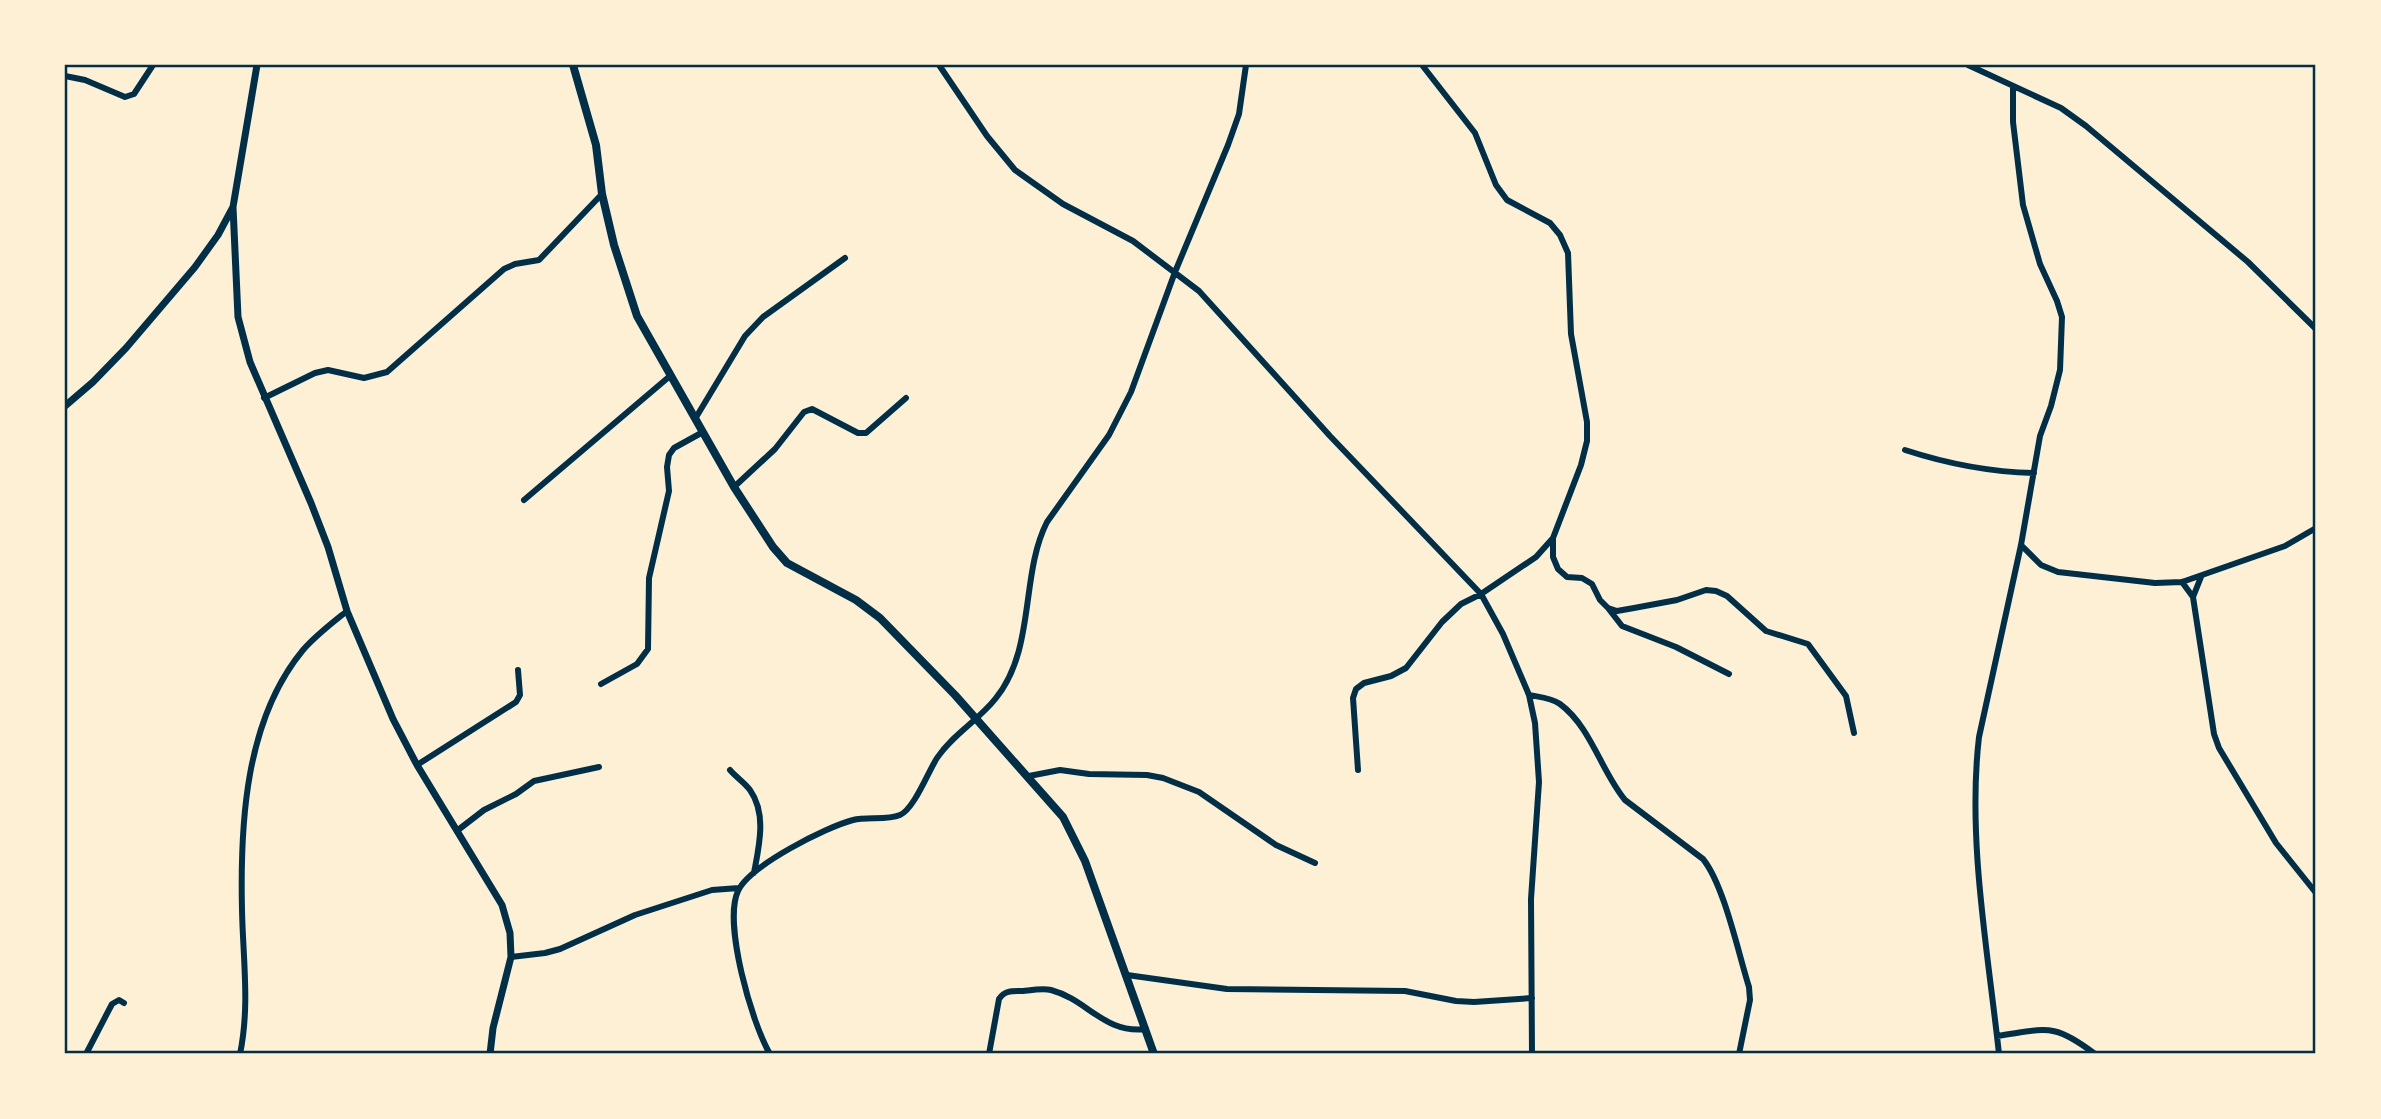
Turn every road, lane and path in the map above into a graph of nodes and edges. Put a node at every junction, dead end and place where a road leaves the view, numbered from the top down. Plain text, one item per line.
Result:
1 (153, 65) edge
2 (257, 65) edge
3 (573, 65) edge
4 (939, 65) edge
5 (1245, 65) edge
6 (1422, 65) edge
7 (1968, 65) edge
8 (65, 76) edge
9 (2013, 86) junction
10 (602, 194) junction
11 (233, 207) junction
12 (845, 258) dead end
13 (1175, 272) junction
14 (2316, 329) edge
15 (670, 376) junction
16 (264, 398) junction
17 (906, 398) dead end
18 (65, 406) edge
19 (695, 419) junction
20 (703, 432) junction
21 (1905, 450) dead end
22 (2034, 473) junction
23 (734, 487) junction
24 (524, 500) dead end
25 (2316, 528) edge
26 (1553, 538) junction
27 (2021, 545) junction
28 (2201, 577) junction
29 (2182, 582) junction
30 (1481, 594) junction
31 (2193, 597) junction
32 (1608, 608) junction
33 (348, 611) junction
34 (518, 670) dead end
35 (1729, 674) dead end
36 (601, 684) dead end
37 (1529, 695) junction
38 (976, 718) junction
39 (1854, 733) dead end
40 (417, 765) junction
41 (599, 767) dead end
42 (730, 770) dead end
43 (1358, 770) dead end
44 (1029, 776) junction
45 (458, 830) junction
46 (1315, 863) dead end
47 (754, 873) junction
48 (739, 888) junction
49 (2316, 893) edge
50 (511, 957) junction
51 (1128, 975) junction
52 (1532, 998) junction
53 (124, 1003) dead end
54 (1146, 1030) junction
55 (1997, 1036) junction
56 (86, 1054) edge
57 (240, 1054) edge
58 (490, 1054) edge
59 (770, 1054) edge
60 (989, 1054) edge
61 (1154, 1054) edge
62 (1532, 1054) edge
63 (1739, 1054) edge
64 (2000, 1054) edge
65 (2095, 1054) edge

1 - 8 street
2 - 11 street
3 - 10 main road
4 - 13 street
5 - 13 street
6 - 26 street
7 - 9 street
9 - 14 street
9 - 22 street
10 - 15 main road
10 - 16 street
11 - 16 street
11 - 18 street
12 - 19 street
13 - 30 street
13 - 38 street
15 - 19 main road
15 - 24 street
16 - 33 street
17 - 23 street
19 - 20 main road
20 - 23 main road
20 - 36 street
21 - 22 street
22 - 27 street
23 - 38 main road
25 - 28 street
26 - 30 street
26 - 32 street
27 - 29 street
27 - 55 street
28 - 29 street
28 - 31 street
29 - 31 street
30 - 37 street
30 - 43 street
31 - 49 street
32 - 35 street
32 - 39 street
33 - 40 street
33 - 57 street
34 - 40 street
37 - 52 street
37 - 63 street
38 - 44 main road
38 - 47 street
40 - 45 street
41 - 45 street
42 - 47 street
44 - 46 street
44 - 51 main road
45 - 50 street
47 - 48 street
48 - 50 street
48 - 59 street
50 - 58 street
51 - 52 street
51 - 54 main road
52 - 62 street
53 - 56 street
54 - 60 street
54 - 61 main road
55 - 64 street
55 - 65 street

